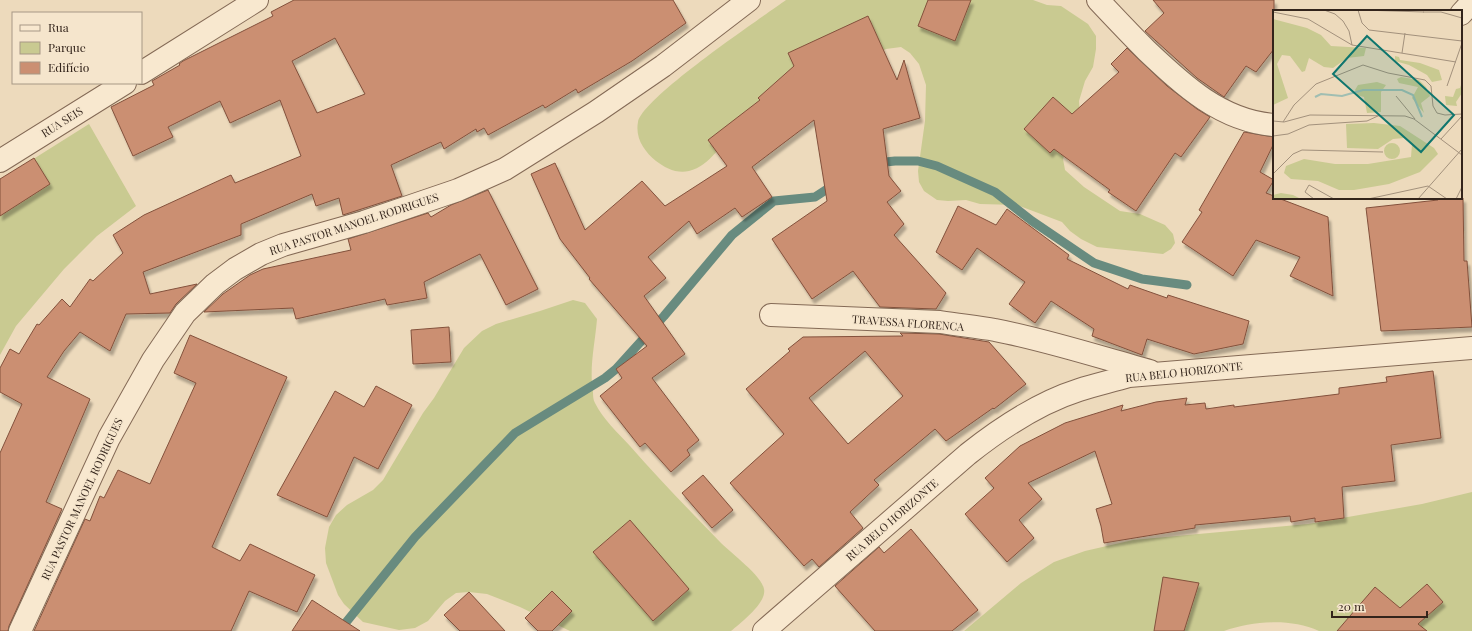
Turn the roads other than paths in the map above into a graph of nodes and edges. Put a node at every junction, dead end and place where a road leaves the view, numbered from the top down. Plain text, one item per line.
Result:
1 (257, 0) edge
2 (749, 0) edge
3 (1098, 0) edge
4 (1472, 2) edge
5 (1462, 13) edge
6 (142, 72) edge
7 (123, 84) edge
8 (1273, 125) edge
9 (0, 161) edge
10 (771, 315) dead end
11 (1472, 348) edge
12 (1159, 373) junction
13 (769, 628) edge
14 (20, 631) edge

1 - 6 street
2 - 14 street, RUA PASTOR MANOEL RODRIGUES
3 - 8 street
4 - 5 street
7 - 9 street, RUA SEIS
10 - 12 street, TRAVESSA FLORENCA
11 - 12 street, RUA BELO HORIZONTE
12 - 13 street, RUA BELO HORIZONTE

